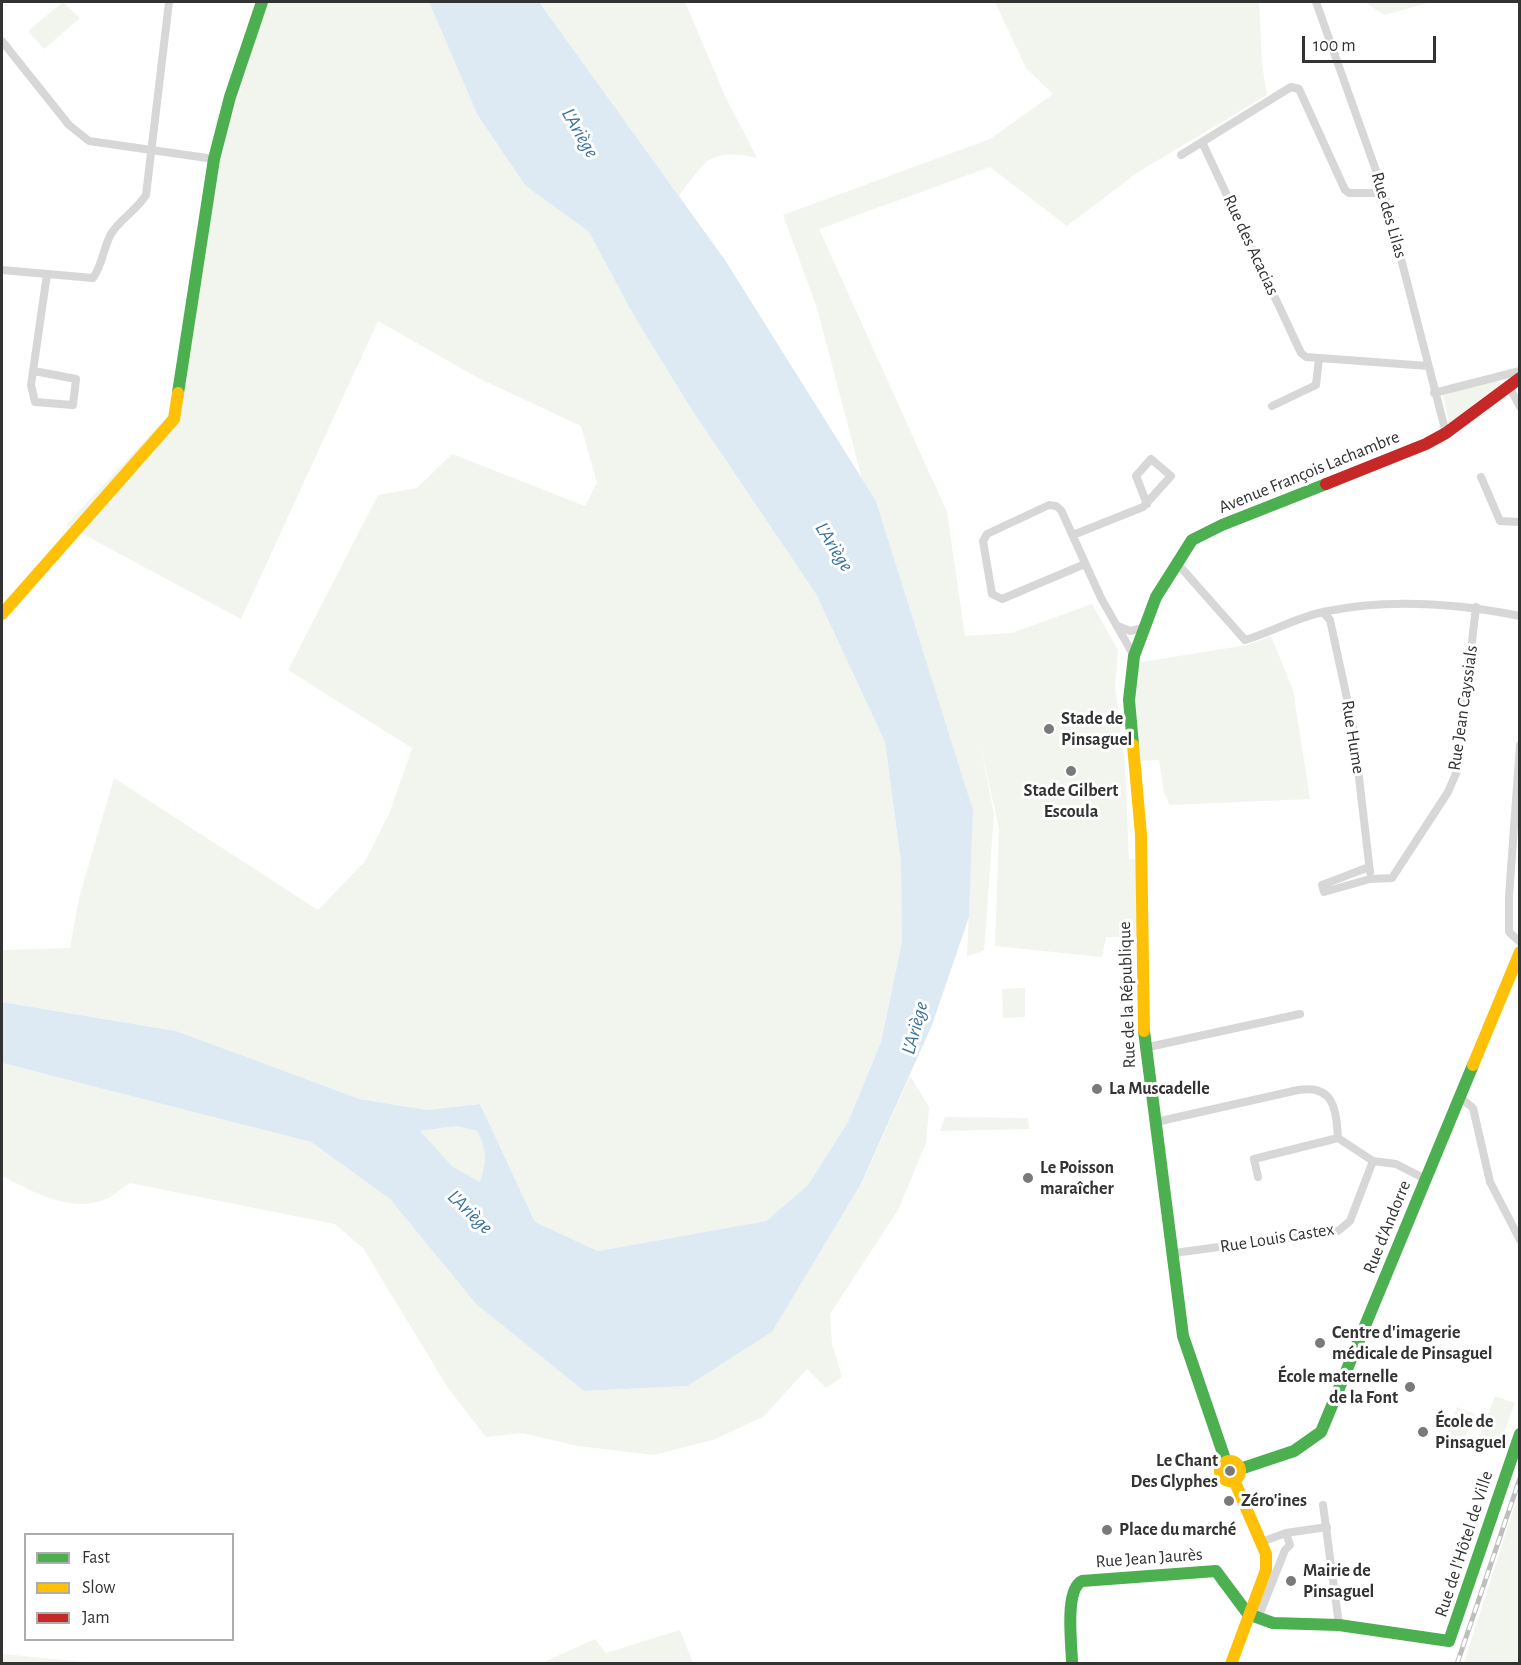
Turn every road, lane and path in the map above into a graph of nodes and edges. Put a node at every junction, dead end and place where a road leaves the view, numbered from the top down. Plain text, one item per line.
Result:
1 (169, 2) edge
2 (262, 2) edge
3 (1316, 2) edge
4 (2, 40) edge
5 (1202, 142) junction
6 (150, 148) junction
7 (1182, 155) dead end
8 (214, 159) junction
9 (1384, 193) junction
10 (2, 270) edge
11 (47, 274) junction
12 (1319, 358) junction
13 (1428, 366) junction
14 (34, 371) junction
15 (1520, 371) edge
16 (1520, 378) edge
17 (1509, 386) junction
18 (1434, 393) junction
19 (1272, 406) dead end
20 (1520, 407) edge
21 (1446, 434) junction
22 (1481, 477) dead end
23 (1147, 504) junction
24 (1520, 522) edge
25 (1073, 535) junction
26 (1176, 562) junction
27 (1085, 564) junction
28 (1476, 607) junction
29 (1323, 612) junction
30 (2, 614) edge
31 (1520, 616) edge
32 (1117, 626) junction
33 (1143, 628) junction
34 (1134, 656) junction
35 (1520, 745) edge
36 (1369, 867) junction
37 (1370, 879) junction
38 (1520, 942) edge
39 (1520, 952) edge
40 (1300, 1014) dead end
41 (1144, 1048) junction
42 (1460, 1097) junction
43 (1156, 1122) junction
44 (1338, 1138) junction
45 (1373, 1161) junction
46 (1258, 1177) dead end
47 (1426, 1180) junction
48 (1520, 1240) edge
49 (1174, 1253) junction
50 (1520, 1434) edge
51 (1226, 1462) junction
52 (1237, 1474) junction
53 (1323, 1504) dead end
54 (1327, 1527) junction
55 (1286, 1533) junction
56 (1261, 1542) junction
57 (1253, 1616) junction
58 (1339, 1625) junction
59 (1072, 1664) edge
60 (1231, 1664) edge

1 - 6 street
2 - 8 street
3 - 9 street, Rue des Lilas
4 - 6 street
5 - 7 street
5 - 9 street
5 - 12 street, Rue des Acacias
6 - 8 street
6 - 11 street
8 - 30 street
9 - 13 street, Rue des Lilas
10 - 11 street
11 - 14 street
12 - 13 street, Rue des Acacias
12 - 19 street
13 - 18 street, Rue des Lilas
14 - 14 street
15 - 18 street
16 - 17 street, Avenue François Lachambre
17 - 20 street
17 - 21 street, Avenue François Lachambre
18 - 21 street, Rue des Lilas
21 - 26 street, Avenue François Lachambre
22 - 24 street
23 - 23 street
23 - 25 street
25 - 27 street
25 - 27 street
26 - 29 street
26 - 33 street, Avenue François Lachambre
27 - 32 street
28 - 29 street
28 - 31 street
28 - 37 street, Rue Jean Cayssials
29 - 36 street, Rue Hume
32 - 33 street
32 - 34 street
33 - 34 street, Rue de la République
34 - 41 street, Rue de la République
35 - 38 street
36 - 37 street
36 - 37 street, Rue Jean Cayssials
39 - 42 street, Rue d'Andorre
40 - 41 street
41 - 43 street, Rue de la République
42 - 47 street, Rue d'Andorre
42 - 48 street
43 - 44 street
43 - 49 street, Rue de la République
44 - 45 street
44 - 46 street
45 - 47 street
45 - 49 street, Rue Louis Castex
47 - 52 street, Rue d'Andorre
49 - 51 street, Rue de la République
50 - 58 street, Rue de l'Hôtel de Ville
51 - 52 street
51 - 52 street
52 - 56 street
53 - 54 street
54 - 55 street
54 - 58 street
55 - 56 street
55 - 57 street
56 - 57 street
57 - 58 street, Rue de l'Hôtel de Ville
57 - 59 street, Rue Jean Jaurès
57 - 60 street

